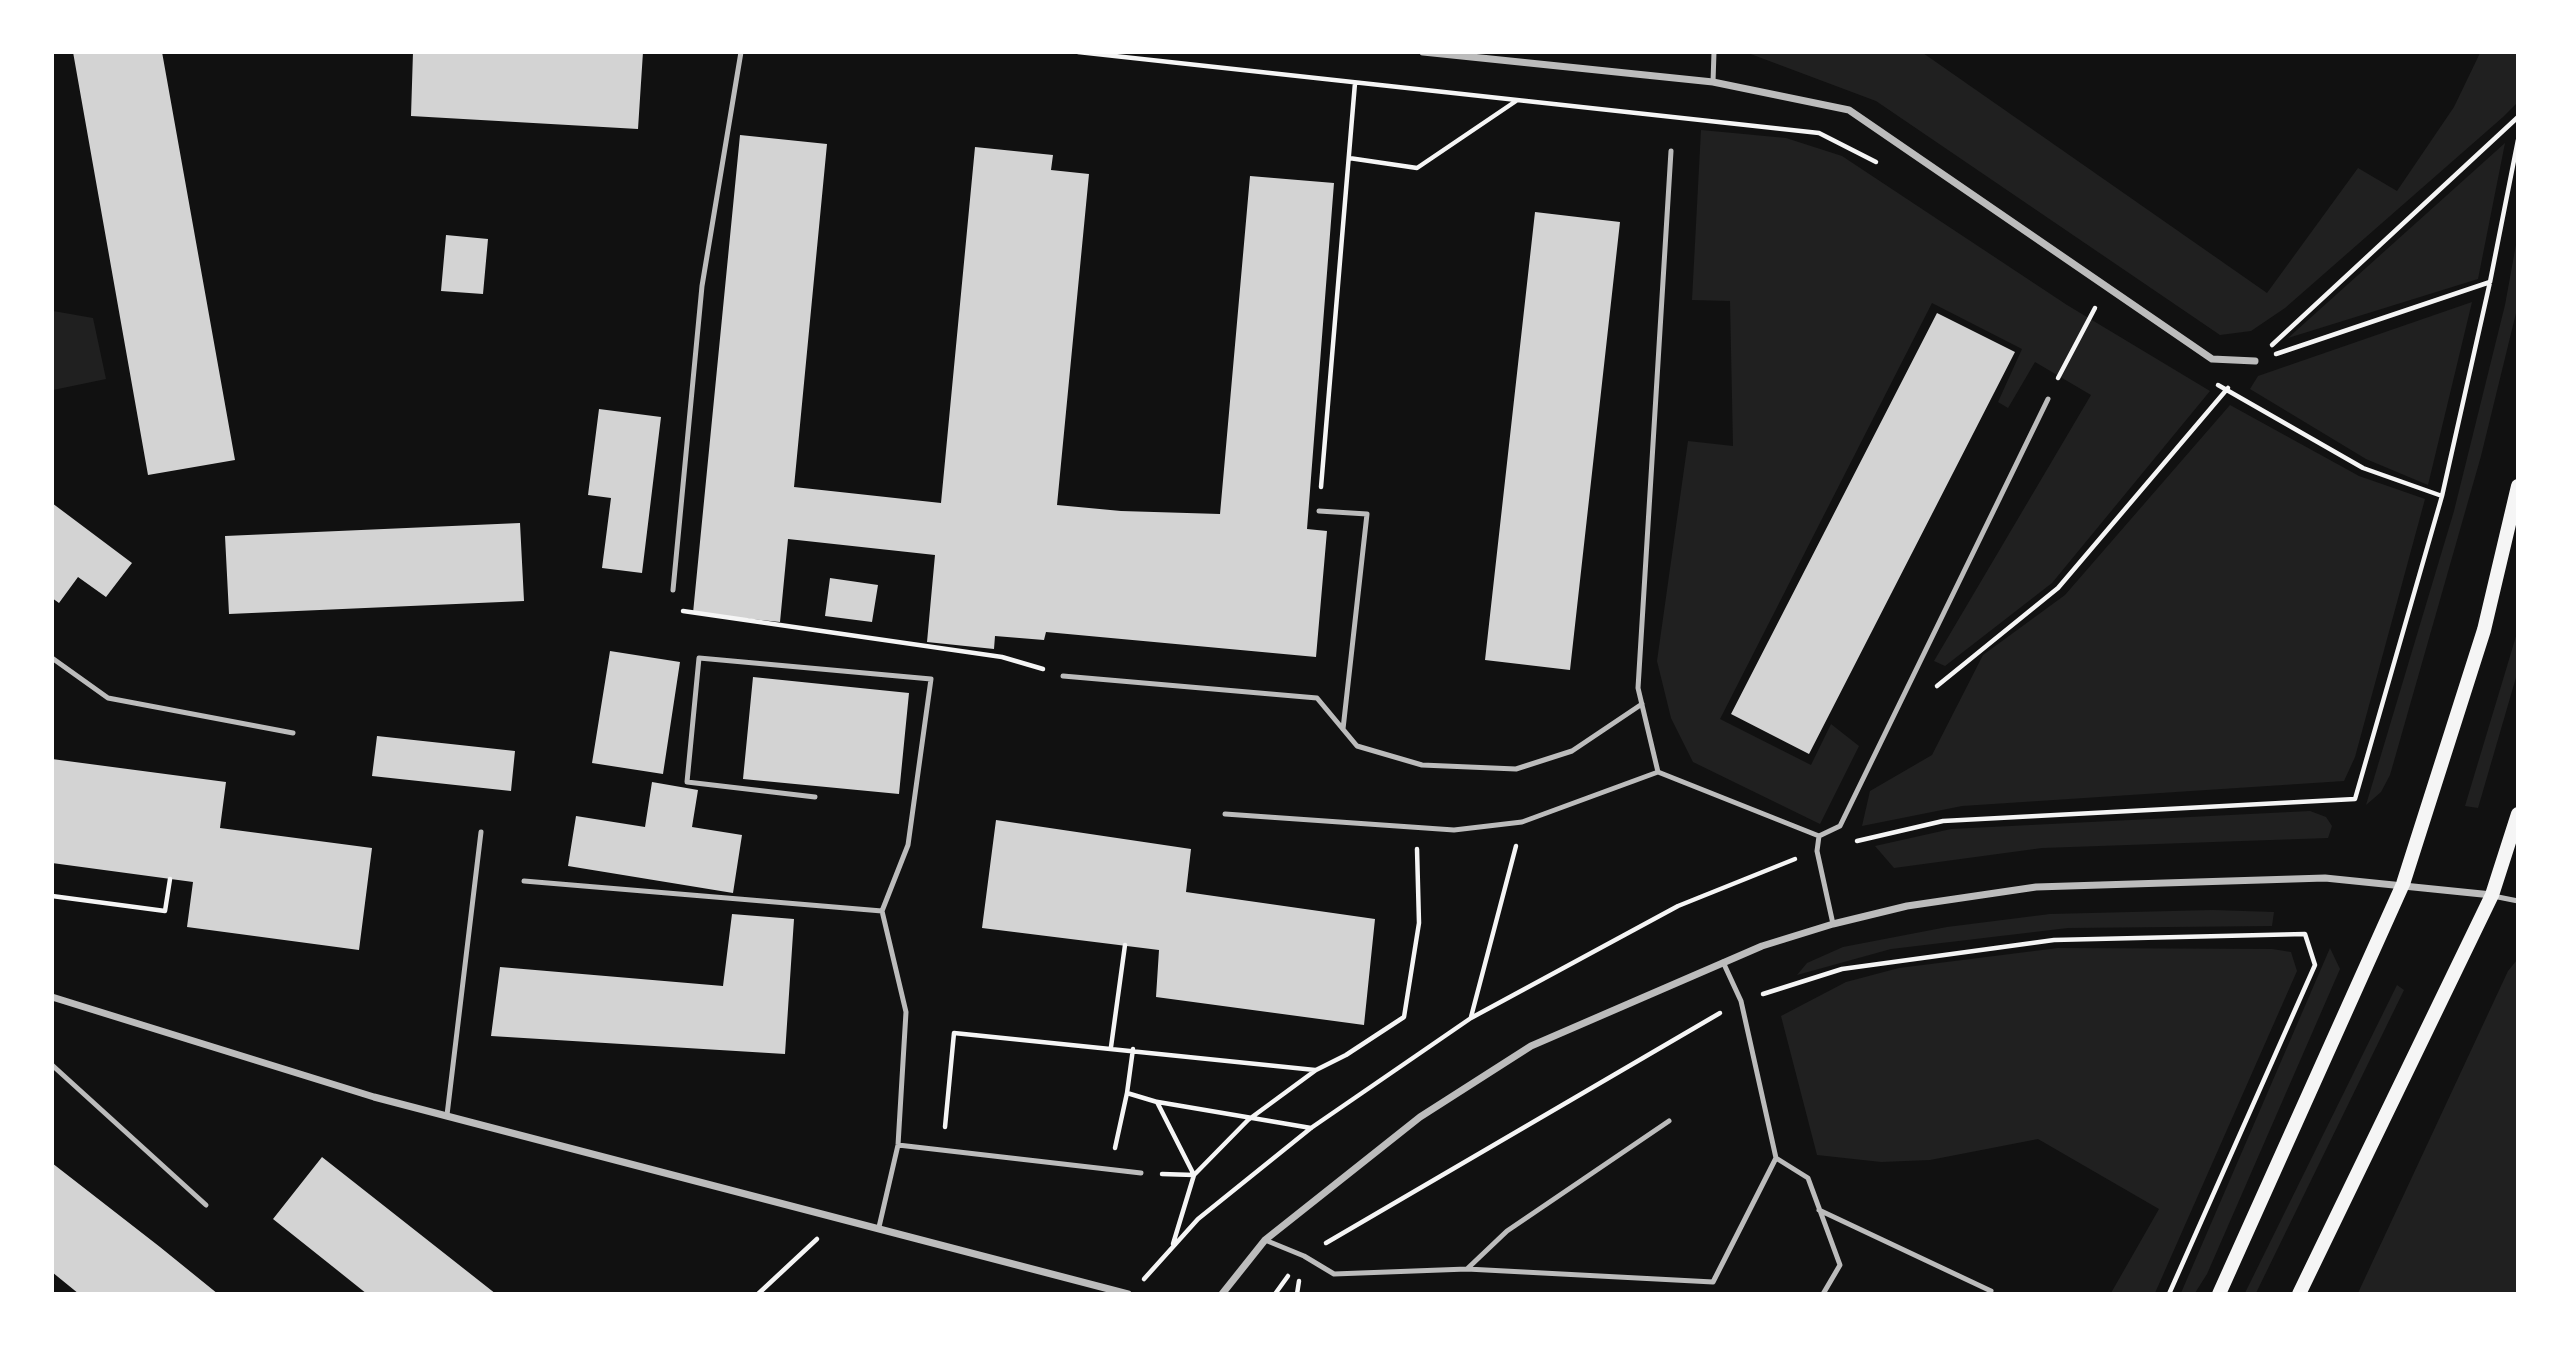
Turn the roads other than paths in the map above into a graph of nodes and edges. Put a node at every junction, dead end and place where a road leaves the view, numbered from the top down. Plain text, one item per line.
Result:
1 (741, 52) edge
2 (1423, 52) edge
3 (1714, 52) edge
4 (1713, 82) junction
5 (1671, 151) dead end
6 (2255, 361) road end
7 (2048, 399) road end
8 (2518, 486) edge
9 (1320, 511) road end
10 (673, 590) road end
11 (52, 658) edge
12 (1063, 676) road end
13 (1642, 704) junction
14 (1343, 729) junction
15 (293, 733) dead end
16 (1658, 772) junction
17 (815, 797) dead end
18 (1225, 814) dead end
19 (2518, 814) edge
20 (481, 832) dead end
21 (1819, 836) junction
22 (524, 881) dead end
23 (2403, 884) junction
24 (2492, 895) junction
25 (2518, 901) edge
26 (882, 911) junction
27 (1833, 924) junction
28 (1723, 961) junction
29 (52, 997) edge
30 (52, 1065) edge
31 (447, 1115) junction
32 (1669, 1121) dead end
33 (898, 1145) junction
34 (1776, 1158) junction
35 (1140, 1173) road end
36 (206, 1205) dead end
37 (1819, 1210) junction
38 (879, 1227) junction
39 (1265, 1240) junction
40 (1467, 1269) junction
41 (1991, 1291) dead end
42 (1128, 1293) edge
43 (1222, 1293) edge
44 (1823, 1293) edge
45 (2219, 1293) edge
46 (2299, 1293) edge

1 - 10 lane
2 - 4 street
3 - 4 lane
4 - 6 street
5 - 13 lane
7 - 21 lane
8 - 23 main road
9 - 14 lane
11 - 15 lane
12 - 14 lane
13 - 14 lane
13 - 16 lane
16 - 18 lane
16 - 21 lane
17 - 26 lane
19 - 24 main road
20 - 31 lane
21 - 27 lane
22 - 26 lane
23 - 24 street
23 - 27 street
23 - 45 main road
24 - 25 lane
24 - 46 main road
26 - 33 lane
27 - 28 street
28 - 34 lane
28 - 39 street
29 - 31 street
30 - 36 lane
31 - 38 street
32 - 40 lane
33 - 35 lane
33 - 38 lane
34 - 37 lane
34 - 40 lane
37 - 41 lane
37 - 44 lane
38 - 42 street
39 - 40 lane
39 - 43 street

